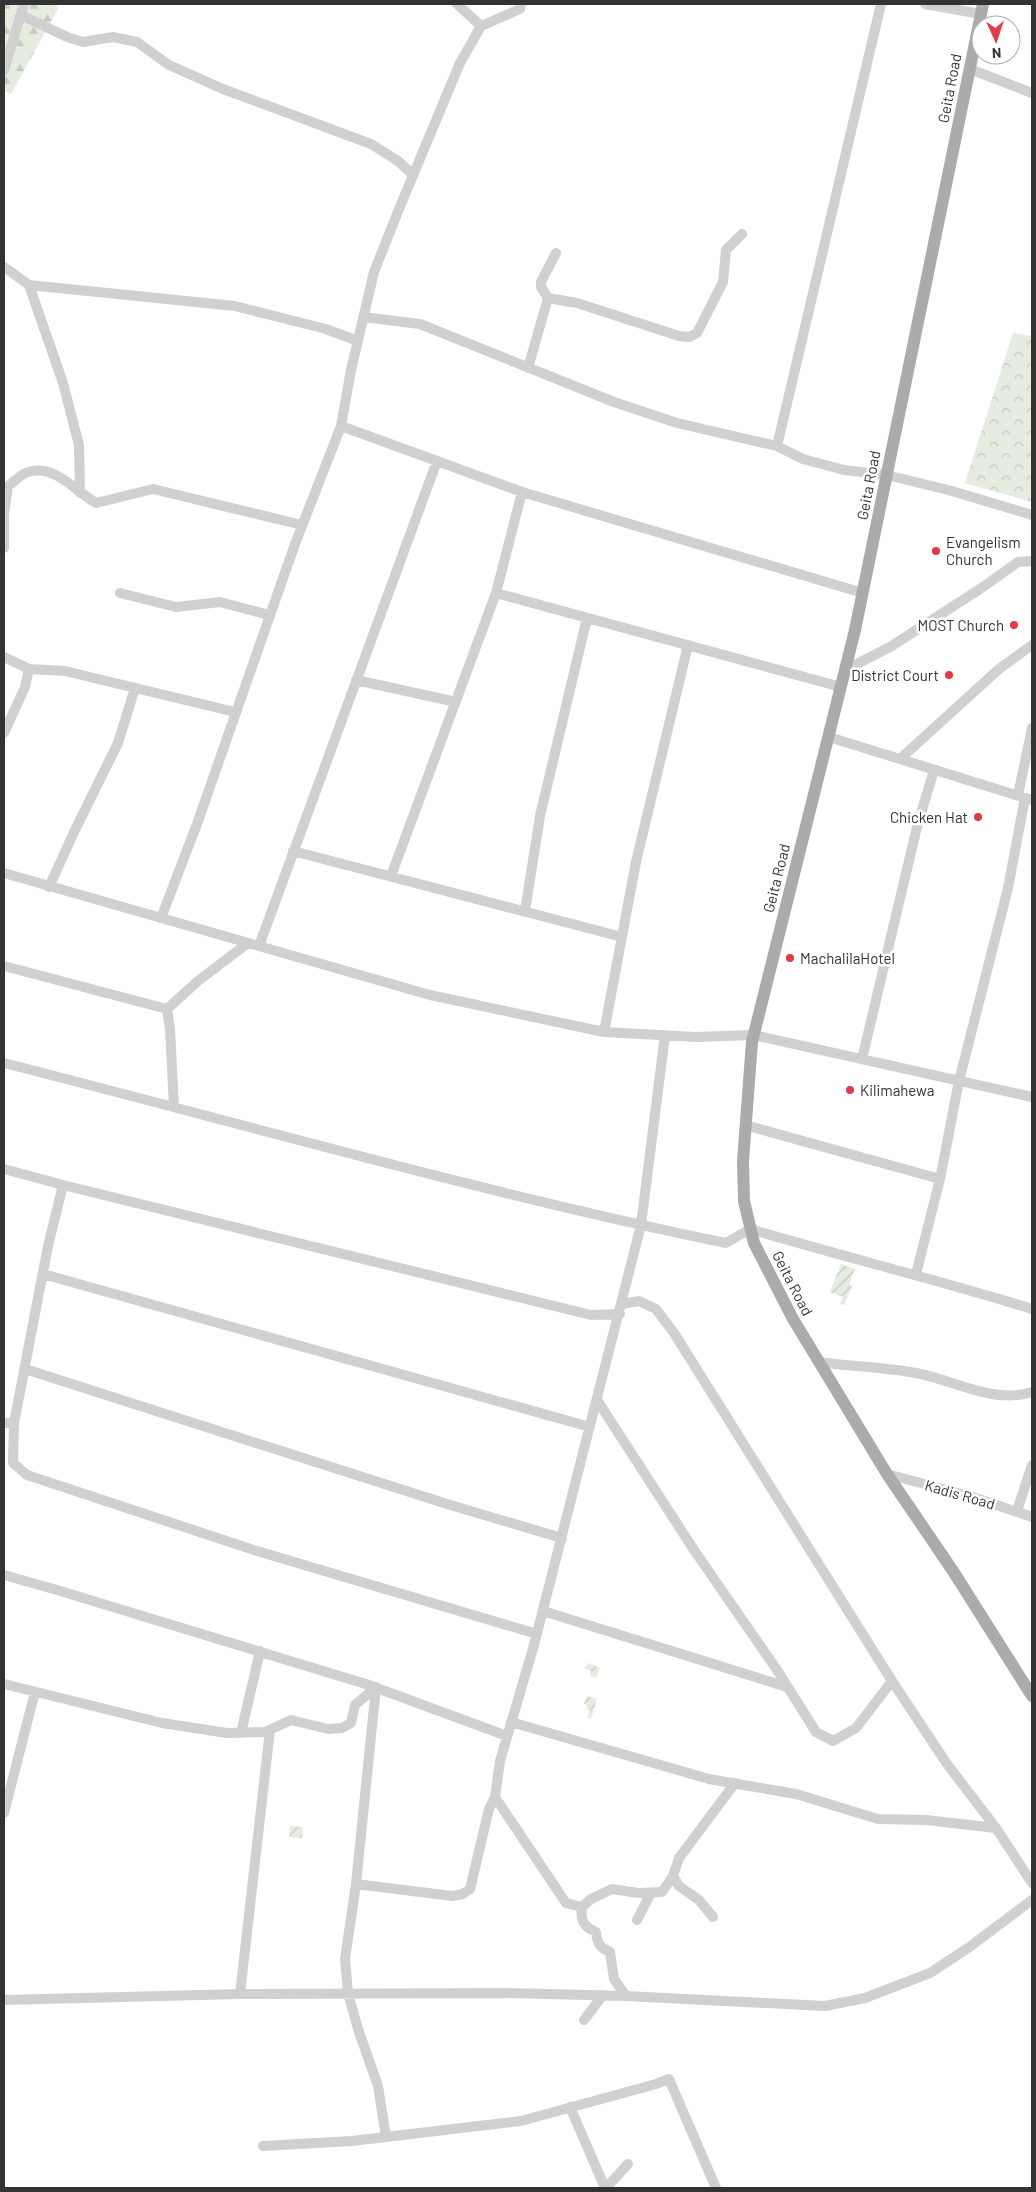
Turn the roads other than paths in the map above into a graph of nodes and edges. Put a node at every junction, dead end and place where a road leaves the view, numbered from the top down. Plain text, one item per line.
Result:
1 (24, 4) edge
2 (457, 4) edge
3 (521, 4) edge
4 (881, 4) edge
5 (925, 4) edge
6 (982, 9) edge
7 (20, 14) junction
8 (481, 26) junction
9 (970, 69) junction
10 (4, 70) edge
11 (1032, 93) edge
12 (413, 176) junction
13 (742, 234) dead end
14 (556, 253) dead end
15 (4, 267) edge
16 (29, 285) junction
17 (548, 298) junction
18 (364, 316) junction
19 (358, 341) junction
20 (528, 368) junction
21 (341, 426) junction
22 (777, 446) junction
23 (438, 461) junction
24 (887, 475) junction
25 (522, 492) junction
26 (80, 493) junction
27 (1032, 515) edge
28 (302, 525) junction
29 (4, 548) edge
30 (1032, 561) edge
31 (120, 593) dead end
32 (496, 593) junction
33 (863, 593) junction
34 (270, 615) junction
35 (587, 618) junction
36 (688, 645) junction
37 (1032, 645) edge
38 (4, 657) edge
39 (29, 669) junction
40 (845, 670) junction
41 (356, 680) junction
42 (841, 687) junction
43 (135, 688) junction
44 (456, 702) junction
45 (236, 712) junction
46 (1032, 728) edge
47 (4, 733) edge
48 (829, 737) junction
49 (900, 759) junction
50 (934, 770) junction
51 (1025, 798) edge
52 (293, 851) junction
53 (4, 873) edge
54 (391, 876) junction
55 (50, 886) junction
56 (525, 911) junction
57 (161, 918) junction
58 (622, 937) junction
59 (254, 945) junction
60 (4, 966) edge
61 (167, 1009) junction
62 (604, 1032) junction
63 (665, 1036) junction
64 (754, 1036) junction
65 (862, 1059) junction
66 (4, 1063) edge
67 (959, 1081) junction
68 (1032, 1097) edge
69 (174, 1107) junction
70 (746, 1125) junction
71 (4, 1169) edge
72 (940, 1179) junction
73 (63, 1185) junction
74 (641, 1225) junction
75 (750, 1229) junction
76 (43, 1274) junction
77 (916, 1274) junction
78 (621, 1309) junction
79 (1032, 1309) edge
80 (819, 1362) junction
81 (25, 1369) junction
82 (1032, 1392) edge
83 (598, 1400) junction
84 (9, 1423) edge
85 (590, 1427) junction
86 (1032, 1465) edge
87 (887, 1474) junction
88 (1017, 1511) junction
89 (1032, 1517) edge
90 (562, 1538) junction
91 (4, 1575) edge
92 (543, 1611) junction
93 (537, 1634) junction
94 (260, 1652) junction
95 (892, 1681) junction
96 (4, 1684) edge
97 (376, 1687) junction
98 (787, 1687) junction
99 (35, 1692) junction
100 (1032, 1696) edge
101 (511, 1722) junction
102 (270, 1730) junction
103 (241, 1733) junction
104 (507, 1736) junction
105 (735, 1783) junction
106 (495, 1796) junction
107 (4, 1813) edge
108 (996, 1828) junction
109 (673, 1876) junction
110 (1032, 1883) edge
111 (356, 1884) junction
112 (651, 1893) junction
113 (1032, 1900) edge
114 (582, 1907) junction
115 (713, 1916) dead end
116 (637, 1920) dead end
117 (348, 1993) junction
118 (240, 1994) junction
119 (603, 1996) junction
120 (626, 1996) junction
121 (4, 2000) edge
122 (584, 2020) dead end
123 (570, 2107) junction
124 (386, 2137) junction
125 (263, 2146) dead end
126 (628, 2164) dead end
127 (606, 2188) edge
128 (716, 2188) edge

1 - 7 street
2 - 8 street
3 - 8 street
4 - 22 street
5 - 6 street
6 - 9 main road, Geita Road
7 - 10 street
7 - 12 street
8 - 12 street
9 - 11 street
9 - 24 main road, Geita Road
12 - 18 street
13 - 17 street
14 - 17 street
15 - 16 street
16 - 19 street
16 - 26 street
17 - 20 street
18 - 19 street
18 - 20 street
19 - 21 street
20 - 22 street
21 - 23 street
21 - 28 street
22 - 24 street
23 - 25 street
23 - 41 street
24 - 27 street
24 - 33 main road, Geita Road
25 - 32 street
25 - 33 street
26 - 28 street
26 - 29 street
28 - 34 street
30 - 40 street
31 - 34 street
32 - 35 street
32 - 44 street
33 - 40 main road, Geita Road
34 - 45 street
35 - 36 street
35 - 56 street
36 - 42 street
36 - 58 street
37 - 49 street
38 - 39 street
39 - 43 street
39 - 47 street
40 - 42 main road, Geita Road
41 - 44 street
41 - 52 street
42 - 48 main road, Geita Road
43 - 45 street
43 - 55 street
44 - 54 street
45 - 57 street
46 - 51 street
48 - 49 street
48 - 64 main road, Geita Road
49 - 50 street
50 - 51 street
50 - 65 street
51 - 67 street
52 - 54 street
52 - 59 street
53 - 55 street
54 - 56 street
55 - 57 street
56 - 58 street
57 - 59 street
58 - 62 street
59 - 61 street
59 - 62 street
60 - 61 street
61 - 69 street
62 - 63 street
63 - 64 street
63 - 74 street
64 - 65 street
64 - 70 main road, Geita Road
65 - 67 street
66 - 69 street
67 - 68 street
67 - 72 street
69 - 74 street
70 - 72 street
70 - 75 main road, Geita Road
71 - 73 street
72 - 77 street
73 - 76 street
73 - 78 street
74 - 75 street
74 - 78 street
75 - 77 street
75 - 80 main road, Geita Road
76 - 81 street
76 - 85 street
77 - 79 street
78 - 83 street
78 - 95 street
80 - 82 street
80 - 87 main road, Geita Road
81 - 84 street
81 - 90 street
83 - 85 street
83 - 98 street
84 - 93 street
85 - 90 street
86 - 88 street
87 - 88 street, Kadis Road
87 - 100 main road, Geita Road
88 - 89 street, Kadis Road
90 - 92 street
91 - 94 street
92 - 93 street
92 - 98 street
93 - 101 street
94 - 97 street
94 - 103 street
95 - 98 street
95 - 108 street
96 - 99 street
97 - 102 street
97 - 104 street
97 - 111 street
99 - 103 street
99 - 107 street
101 - 104 street
101 - 105 street
102 - 103 street
102 - 118 street
104 - 106 street
105 - 108 street
105 - 109 street
106 - 111 street
106 - 114 street
108 - 110 street
109 - 112 street
109 - 115 street
111 - 117 street
112 - 114 street
112 - 116 street
113 - 120 street
114 - 120 street
117 - 118 street
117 - 119 street
117 - 124 street
118 - 121 street
119 - 120 street
119 - 122 street
123 - 124 street
123 - 127 street
123 - 128 street
124 - 125 street
126 - 127 street

